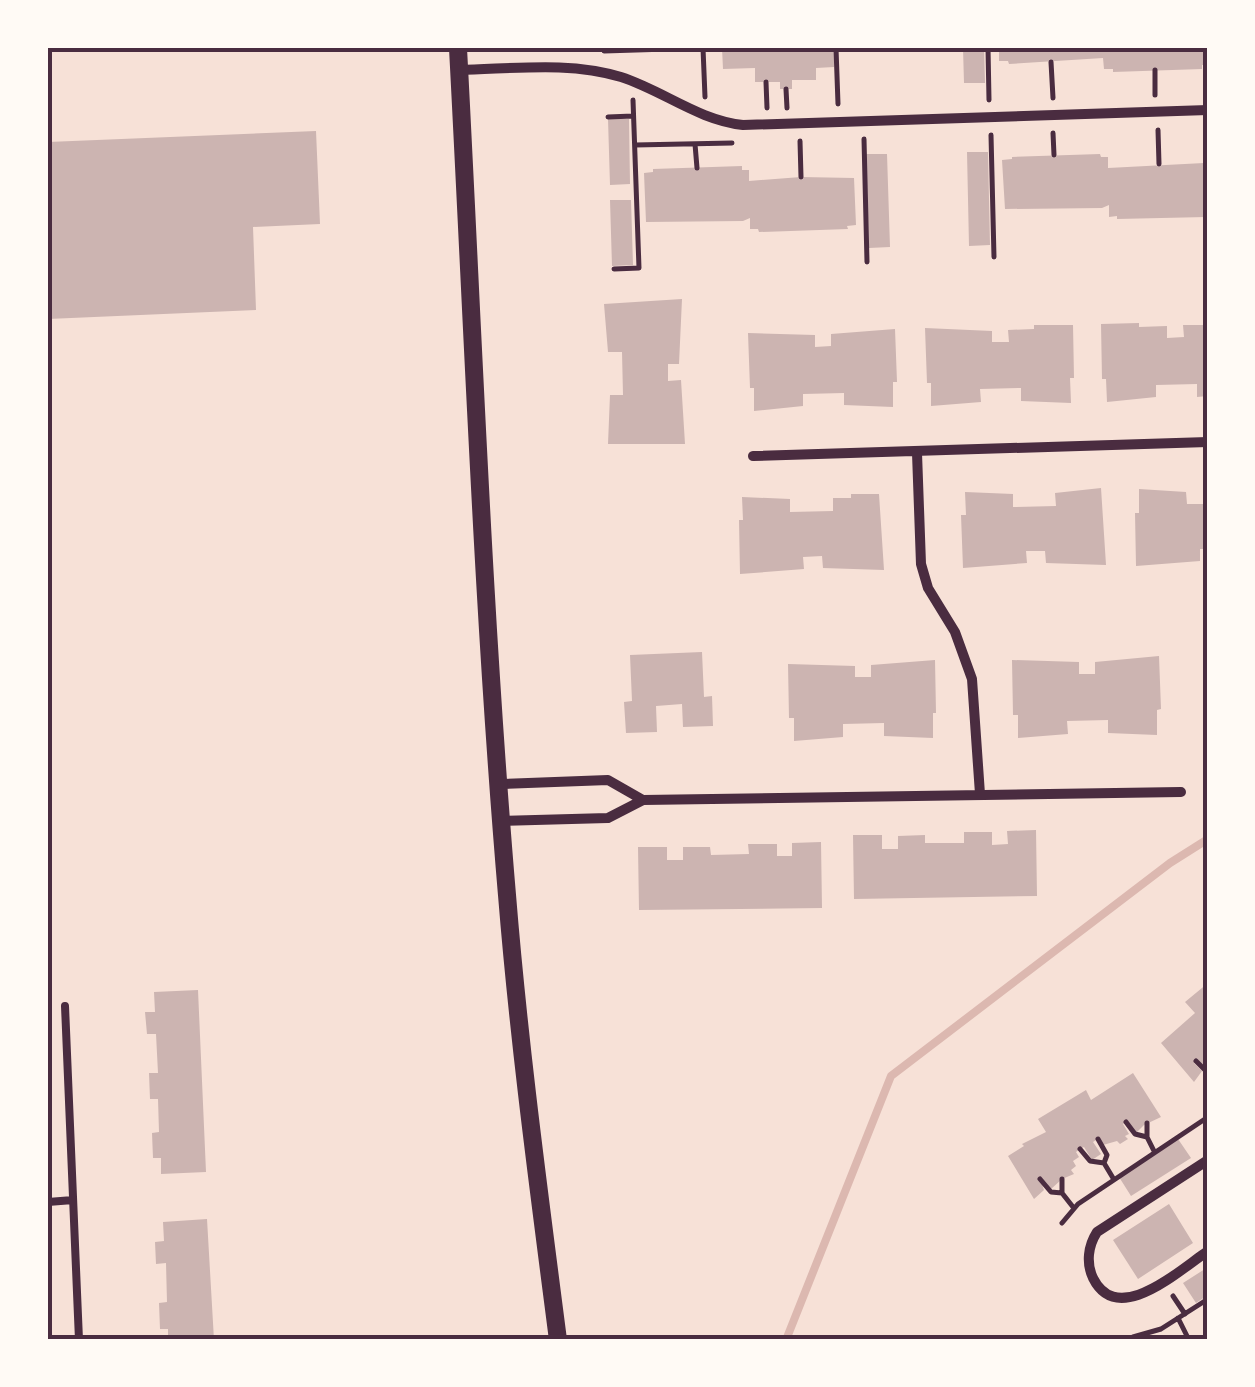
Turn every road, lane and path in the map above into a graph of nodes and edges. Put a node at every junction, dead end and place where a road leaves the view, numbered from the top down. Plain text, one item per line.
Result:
1 (458, 48) edge
2 (702, 48) edge
3 (836, 48) edge
4 (988, 48) edge
5 (604, 52) dead end
6 (1052, 62) dead end
7 (459, 70) junction
8 (1155, 70) dead end
9 (766, 82) dead end
10 (786, 89) dead end
11 (633, 97) dead end
12 (1156, 98) dead end
13 (705, 100) dead end
14 (1053, 101) dead end
15 (989, 103) dead end
16 (838, 106) dead end
17 (766, 108) dead end
18 (787, 108) dead end
19 (1208, 110) edge
20 (633, 116) junction
21 (608, 117) dead end
22 (1158, 130) dead end
23 (1053, 133) dead end
24 (990, 135) dead end
25 (864, 139) dead end
26 (800, 141) dead end
27 (695, 144) dead end
28 (1054, 155) dead end
29 (1159, 164) dead end
30 (697, 168) dead end
31 (801, 177) dead end
32 (994, 256) dead end
33 (867, 262) dead end
34 (614, 269) dead end
35 (1208, 442) edge
36 (917, 453) junction
37 (752, 456) dead end
38 (500, 784) junction
39 (1181, 792) dead end
40 (980, 794) junction
41 (644, 800) junction
42 (502, 822) junction
43 (65, 1006) dead end
44 (1196, 1062) dead end
45 (1208, 1073) edge
46 (1208, 1116) edge
47 (1126, 1122) dead end
48 (1146, 1123) dead end
49 (1146, 1137) junction
50 (1098, 1139) dead end
51 (1080, 1148) dead end
52 (1154, 1151) junction
53 (1208, 1160) edge
54 (1104, 1163) junction
55 (1062, 1178) dead end
56 (1113, 1178) junction
57 (1040, 1179) dead end
58 (1062, 1193) junction
59 (73, 1200) junction
60 (48, 1202) edge
61 (1073, 1207) junction
62 (1062, 1223) dead end
63 (1208, 1251) edge
64 (1172, 1294) dead end
65 (1208, 1299) edge
66 (1182, 1316) junction
67 (1134, 1338) edge
68 (1192, 1339) edge
69 (80, 1340) edge
70 (558, 1340) edge

1 - 7 street
2 - 5 path
2 - 13 path
3 - 16 path
4 - 15 path
6 - 14 path
7 - 19 street
7 - 38 street
8 - 12 path
9 - 17 path
10 - 18 path
11 - 20 path
20 - 21 path
20 - 34 path
22 - 29 path
23 - 28 path
24 - 32 path
25 - 33 path
26 - 31 path
27 - 30 path
35 - 36 street
36 - 37 street
36 - 40 street
38 - 41 street
38 - 42 street
39 - 40 street
40 - 41 street
41 - 42 street
42 - 70 street
43 - 59 lane
44 - 45 path
46 - 52 path
47 - 49 path
48 - 49 path
49 - 52 path
50 - 54 path
51 - 54 path
52 - 56 path
53 - 63 street
54 - 56 path
55 - 58 path
56 - 61 path
57 - 58 path
58 - 61 path
59 - 60 lane
59 - 69 lane
61 - 62 path
64 - 66 path
65 - 66 path
66 - 67 path
66 - 68 path

